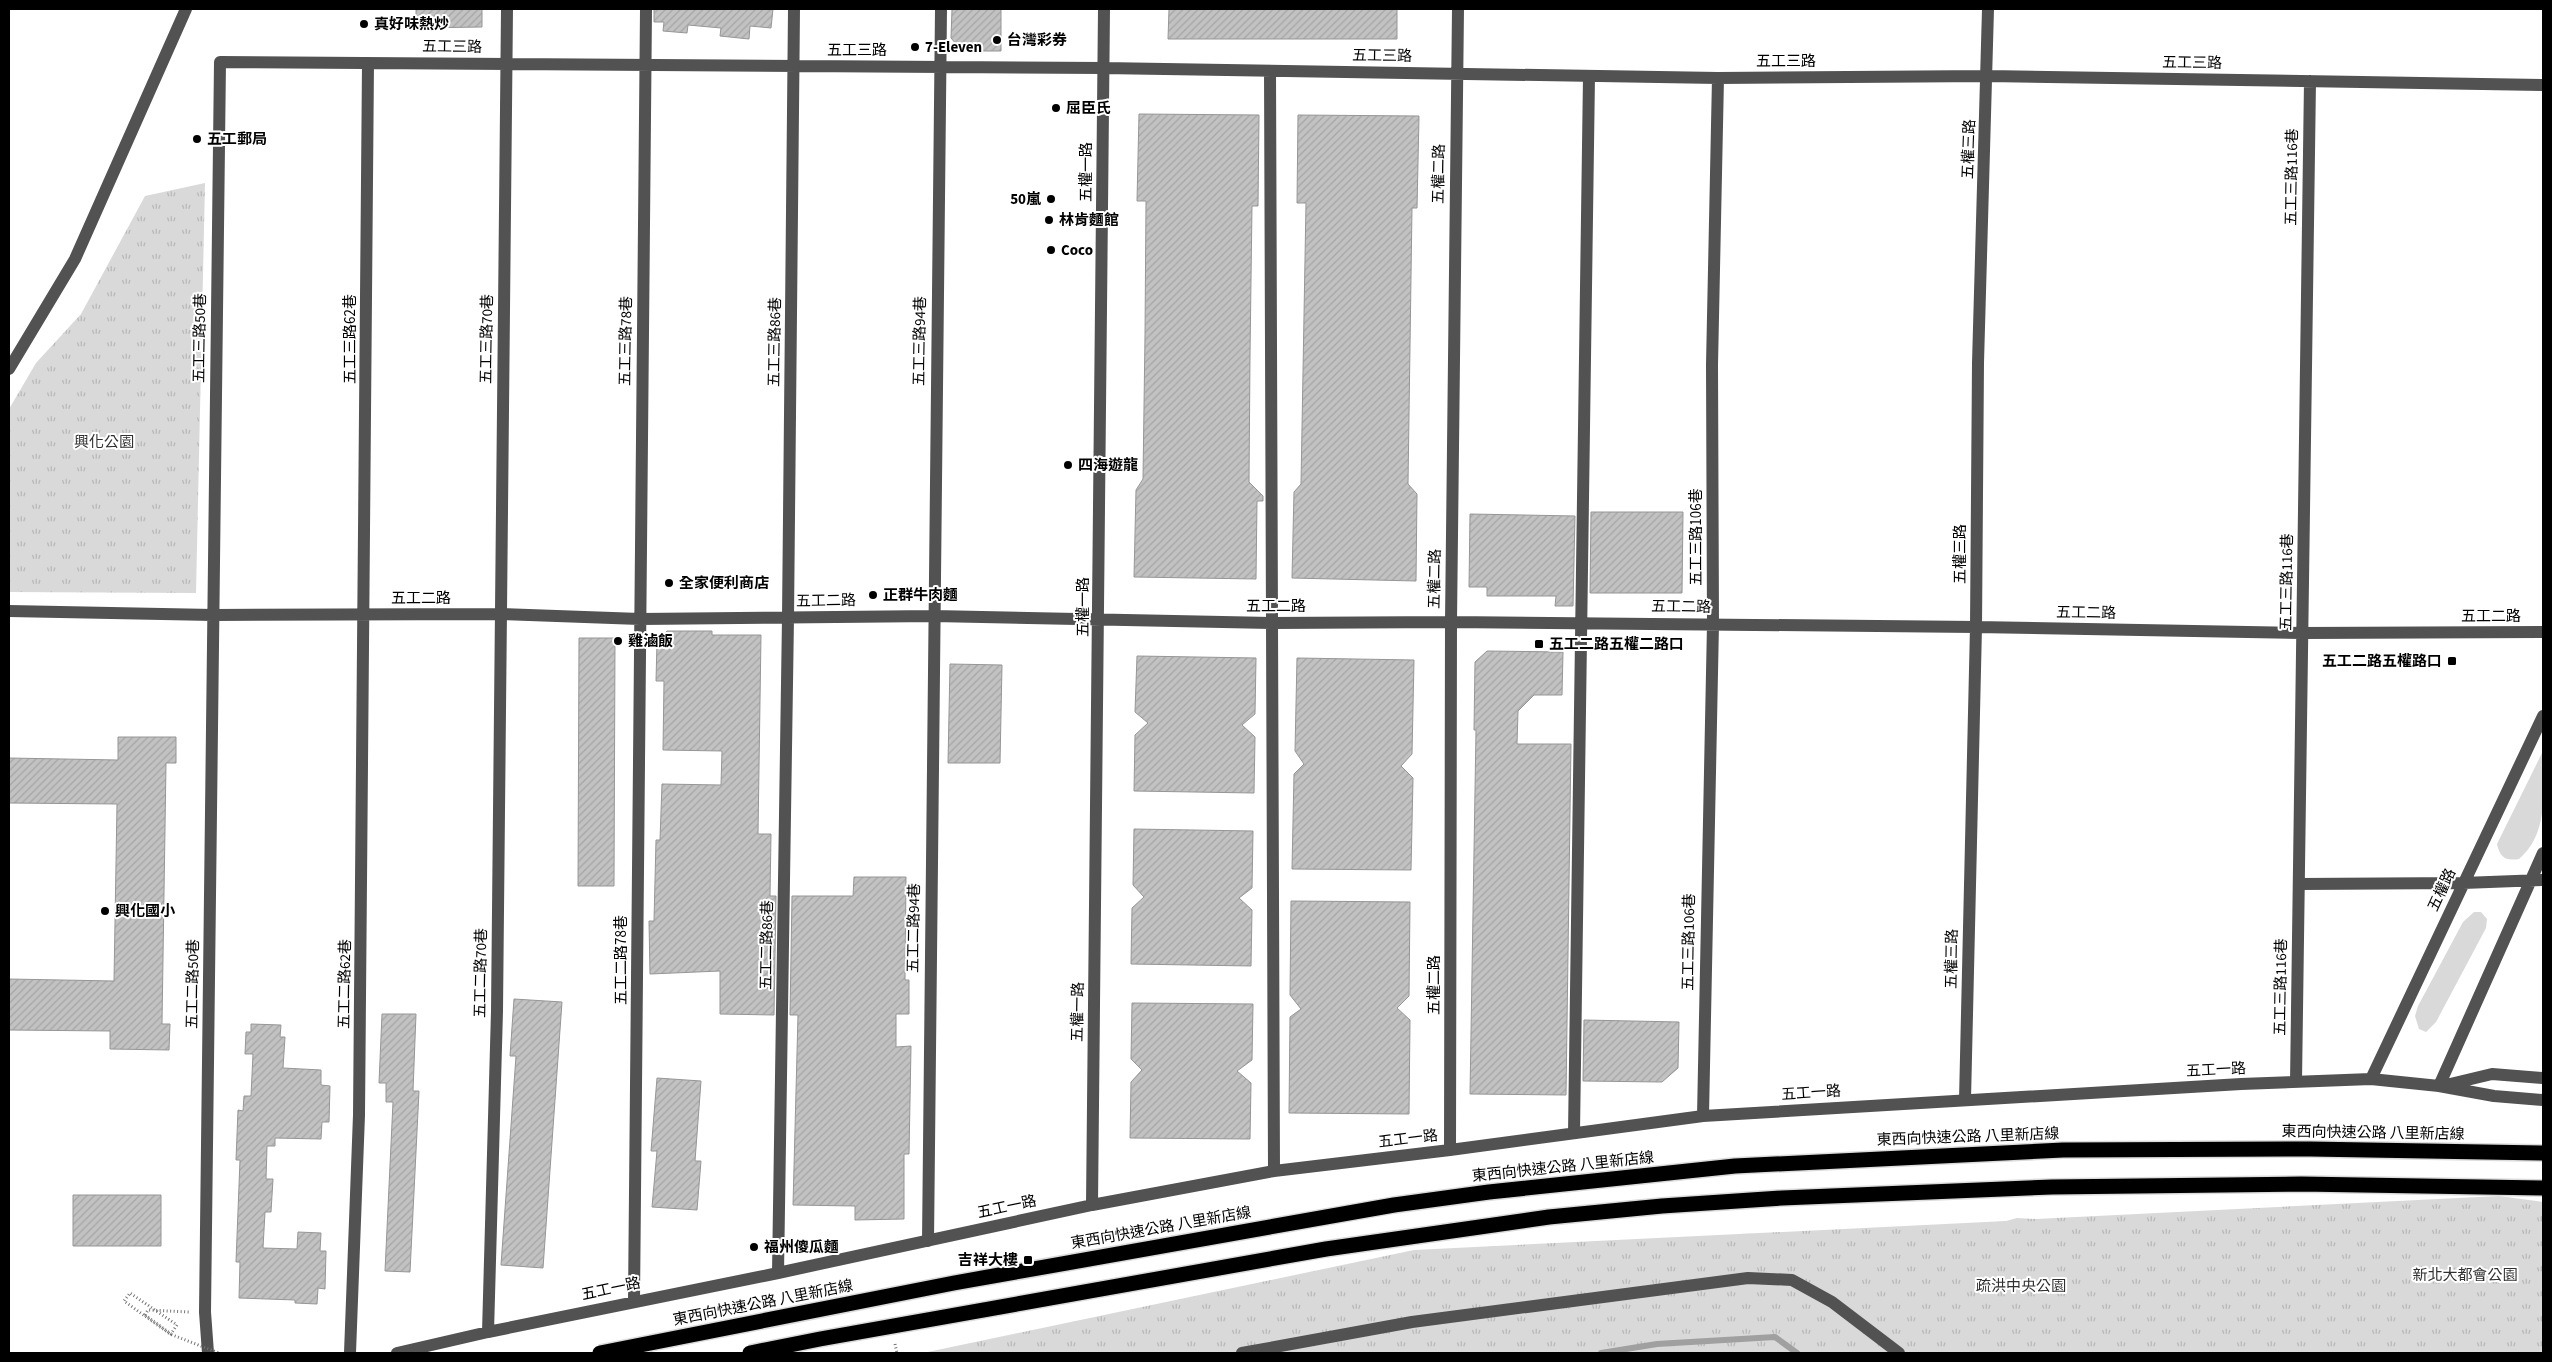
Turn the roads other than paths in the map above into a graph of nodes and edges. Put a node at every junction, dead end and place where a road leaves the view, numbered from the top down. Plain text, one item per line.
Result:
1 (186, 9) edge
2 (507, 9) edge
3 (646, 9) edge
4 (794, 9) edge
5 (941, 9) edge
6 (1104, 9) edge
7 (1458, 9) edge
8 (1988, 9) edge
9 (220, 62) joint
10 (368, 63) junction
11 (645, 63) junction
12 (507, 64) junction
13 (793, 66) junction
14 (940, 66) junction
15 (1103, 68) junction
16 (1270, 71) junction
17 (1457, 74) junction
18 (1590, 76) junction
19 (1988, 76) junction
20 (1718, 78) junction
21 (2310, 82) junction
22 (2543, 84) edge
23 (9, 369) edge
24 (9, 611) edge
25 (365, 614) junction
26 (501, 614) junction
27 (214, 615) junction
28 (934, 616) junction
29 (788, 618) junction
30 (1100, 618) junction
31 (640, 620) junction
32 (1451, 622) junction
33 (1271, 623) junction
34 (1582, 623) junction
35 (1713, 624) junction
36 (1976, 627) junction
37 (2543, 632) edge
38 (2302, 633) junction
39 (2543, 716) edge
40 (2543, 853) edge
41 (2530, 880) junction
42 (2543, 880) edge
43 (2463, 883) junction
44 (2299, 884) junction
45 (2543, 1078) edge
46 (2371, 1079) junction
47 (2296, 1082) junction
48 (2439, 1086) junction
49 (1965, 1100) junction
50 (2543, 1100) edge
51 (1703, 1116) junction
52 (1574, 1133) junction
53 (1450, 1150) junction
54 (2543, 1153) edge
55 (1274, 1172) junction
56 (2543, 1188) edge
57 (1092, 1205) junction
58 (928, 1241) junction
59 (778, 1274) junction
60 (634, 1301) junction
61 (488, 1332) junction
62 (208, 1353) edge
63 (350, 1353) edge
64 (397, 1353) edge
65 (600, 1353) edge
66 (750, 1353) edge
67 (1242, 1353) edge
68 (1899, 1353) edge

1 - 23 street
2 - 12 street, 五工三路70巷
3 - 11 street, 五工三路78巷
4 - 13 street, 五工三路86巷
5 - 14 street, 五工三路94巷
6 - 15 street, 五權一路
7 - 17 street, 五權二路
8 - 19 street, 五權三路
9 - 10 street, 五工三路
9 - 27 street, 五工三路50巷
10 - 12 street, 五工三路
10 - 25 street, 五工三路62巷
11 - 12 street, 五工三路
11 - 13 street, 五工三路
11 - 31 street, 五工三路78巷
12 - 26 street, 五工三路70巷
13 - 14 street, 五工三路
13 - 29 street, 五工三路86巷
14 - 15 street, 五工三路
14 - 28 street, 五工三路94巷
15 - 16 street, 五工三路
15 - 30 street, 五權一路
16 - 17 street, 五工三路
16 - 33 street
17 - 18 street, 五工三路
17 - 32 street, 五權二路
18 - 20 street, 五工三路
18 - 34 street
19 - 20 street, 五工三路
19 - 21 street, 五工三路
19 - 36 street, 五權三路
20 - 35 street, 五工三路106巷
21 - 22 street, 五工三路
21 - 38 street, 五工三路116巷
24 - 27 street, 五工二路
25 - 26 street, 五工二路
25 - 27 street, 五工二路
25 - 63 street, 五工二路62巷
26 - 31 street, 五工二路
26 - 61 street, 五工二路70巷
27 - 62 street, 五工二路50巷
28 - 29 street, 五工二路
28 - 30 street, 五工二路
28 - 58 street, 五工二路94巷
29 - 31 street, 五工二路
29 - 59 street, 五工二路86巷
30 - 33 street, 五工二路
30 - 57 street, 五權一路
31 - 60 street, 五工二路78巷
32 - 33 street, 五工二路
32 - 34 street, 五工二路
32 - 53 street, 五權二路
33 - 55 street
34 - 35 street, 五工二路
34 - 52 street
35 - 36 street, 五工二路
35 - 51 street, 五工三路106巷
36 - 38 street, 五工二路
36 - 49 street, 五權三路
37 - 38 street, 五工二路
38 - 44 street, 五工三路116巷
39 - 43 street, 五權路
40 - 41 street
41 - 42 street
41 - 43 street
41 - 48 street
43 - 44 street
43 - 46 street, 五權路
44 - 47 street, 五工三路116巷
45 - 48 street, 五工一路
46 - 47 street, 五工一路
46 - 48 street, 五工一路
47 - 49 street, 五工一路
48 - 50 street, 五工一路
49 - 51 street, 五工一路
51 - 52 street, 五工一路
52 - 53 street, 五工一路
53 - 55 street, 五工一路
54 - 65 highway, 東西向快速公路 八里新店線, bridge
55 - 57 street, 五工一路
56 - 66 highway, bridge
57 - 58 street, 五工一路
58 - 59 street, 五工一路
59 - 60 street, 五工一路
60 - 61 street, 五工一路
61 - 64 street, 五工一路
67 - 68 street

